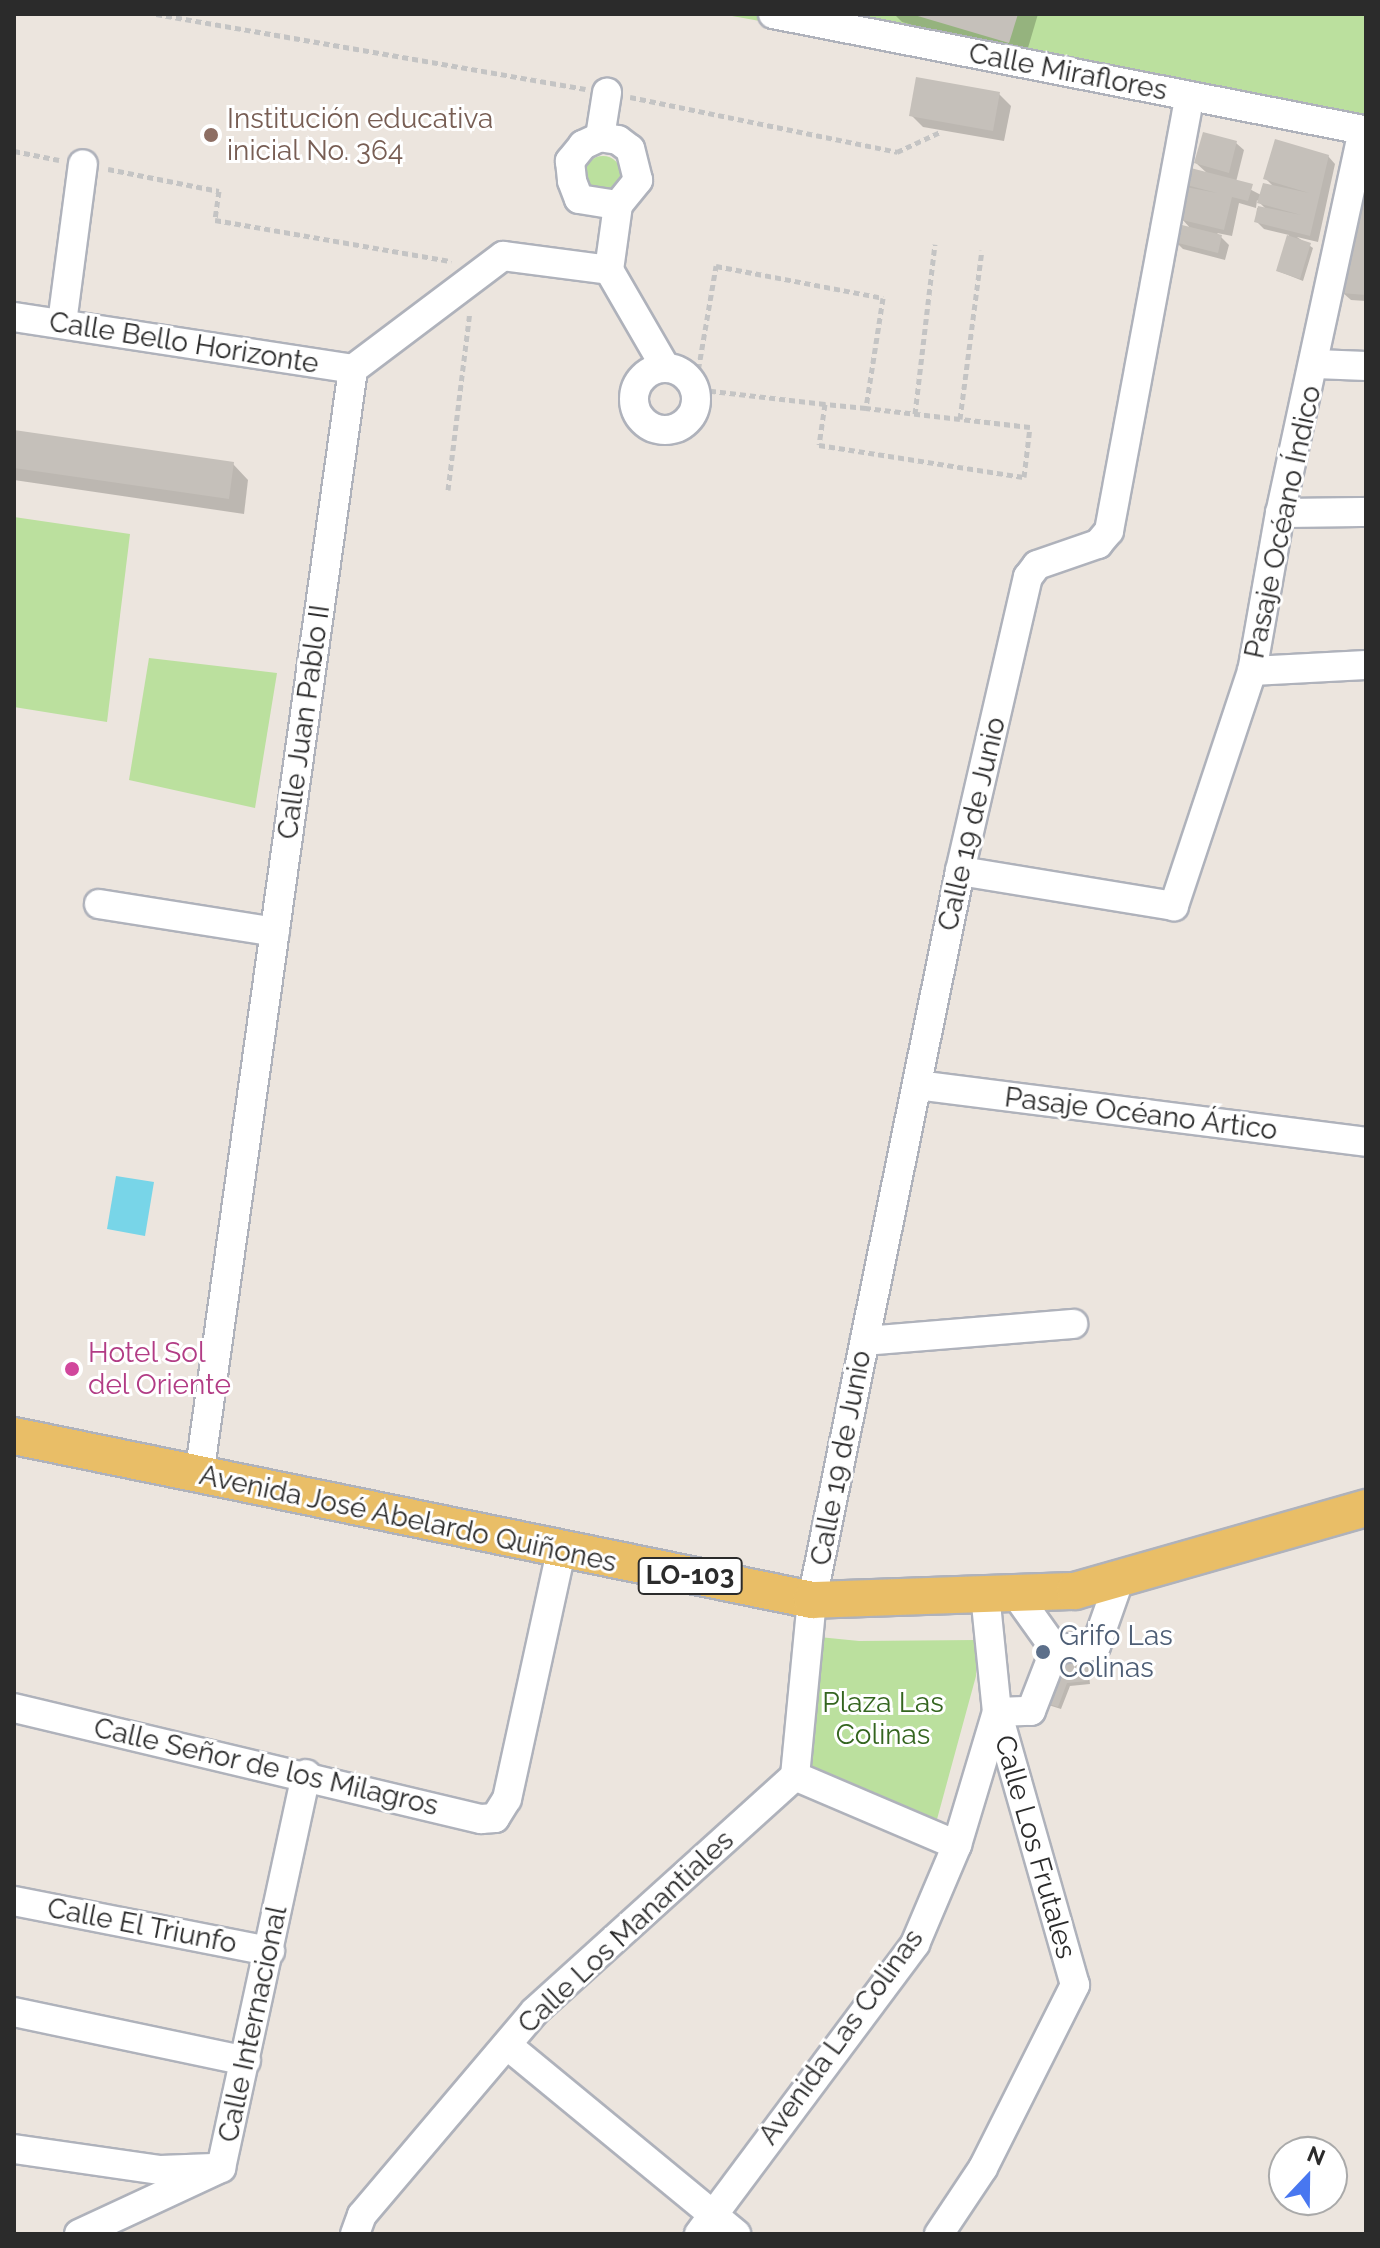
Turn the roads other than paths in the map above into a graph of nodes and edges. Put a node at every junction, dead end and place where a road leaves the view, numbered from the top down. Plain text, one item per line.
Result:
1 (773, 14) edge
2 (607, 93) road end
3 (1190, 96) junction
4 (1363, 130) joint
5 (600, 137) junction
6 (83, 164) road end
7 (1357, 187) edge
8 (618, 205) junction
9 (609, 270) junction
10 (14, 317) edge
11 (62, 323) junction
12 (1316, 364) junction
13 (664, 365) junction
14 (1366, 366) edge
15 (353, 369) junction
16 (1366, 512) edge
17 (1280, 513) junction
18 (1366, 665) edge
19 (1252, 671) junction
20 (960, 871) junction
21 (99, 904) dead end
22 (275, 932) junction
23 (917, 1085) junction
24 (1366, 1142) edge
25 (1073, 1324) dead end
26 (865, 1341) junction
27 (14, 1436) edge
28 (199, 1476) junction
29 (1366, 1508) edge
30 (561, 1551) junction
31 (1120, 1578) junction
32 (1000, 1593) junction
33 (812, 1600) junction
34 (1055, 1649) junction
35 (14, 1708) edge
36 (997, 1712) junction
37 (306, 1774) junction
38 (795, 1776) junction
39 (957, 1845) junction
40 (14, 1901) edge
41 (270, 1951) junction
42 (14, 2012) edge
43 (507, 2045) junction
44 (246, 2061) junction
45 (14, 2149) edge
46 (221, 2168) junction
47 (705, 2224) edge
48 (94, 2231) edge
49 (355, 2234) edge
50 (736, 2234) edge
51 (939, 2234) edge

1 - 3 street, Calle Miraflores
2 - 5 street
3 - 4 street, Calle Miraflores
3 - 20 street, Calle 19 de Junio
4 - 7 street, Pasaje Océano Índico
5 - 8 street
5 - 8 street
6 - 11 street
7 - 12 street, Pasaje Océano Índico
8 - 9 street
9 - 13 street
9 - 15 street
10 - 11 street, Calle Bello Horizonte
11 - 15 street, Calle Bello Horizonte
12 - 14 street
12 - 17 street, Pasaje Océano Índico
13 - 13 street
15 - 22 street, Calle Juan Pablo II
16 - 17 street
17 - 19 street, Pasaje Océano Índico
18 - 19 street
19 - 20 street, Pasaje Océano Índico
20 - 23 street, Calle 19 de Junio
21 - 22 street
22 - 28 street, Calle Juan Pablo II
23 - 24 street, Pasaje Océano Ártico
23 - 26 street, Calle 19 de Junio
25 - 26 street
26 - 33 street, Calle 19 de Junio
27 - 28 main road, Avenida José Abelardo Quiñones / LO-103
28 - 30 main road, Avenida José Abelardo Quiñones / LO-103
29 - 31 main road, Avenida José Abelardo Quiñones / LO-103
30 - 33 main road, Avenida José Abelardo Quiñones / LO-103
30 - 37 street, Calle Señor de los Milagros
31 - 32 main road, Avenida José Abelardo Quiñones / LO-103
31 - 34 street
32 - 33 main road, Avenida José Abelardo Quiñones / LO-103
32 - 34 street
32 - 36 street, Avenida Las Colinas
33 - 38 street
34 - 36 street
35 - 37 street, Calle Señor de los Milagros
36 - 39 street, Avenida Las Colinas
36 - 51 street, Calle Los Frutales
37 - 41 street, Calle Internacional
38 - 39 street
38 - 43 street, Calle Los Manantiales
39 - 47 street, Avenida Las Colinas
40 - 41 street, Calle El Triunfo
41 - 44 street, Calle Internacional
42 - 44 street
43 - 47 street
43 - 49 street, Calle Los Manantiales
44 - 46 street, Calle Internacional
45 - 46 street
46 - 48 street, Calle Internacional
47 - 50 street

